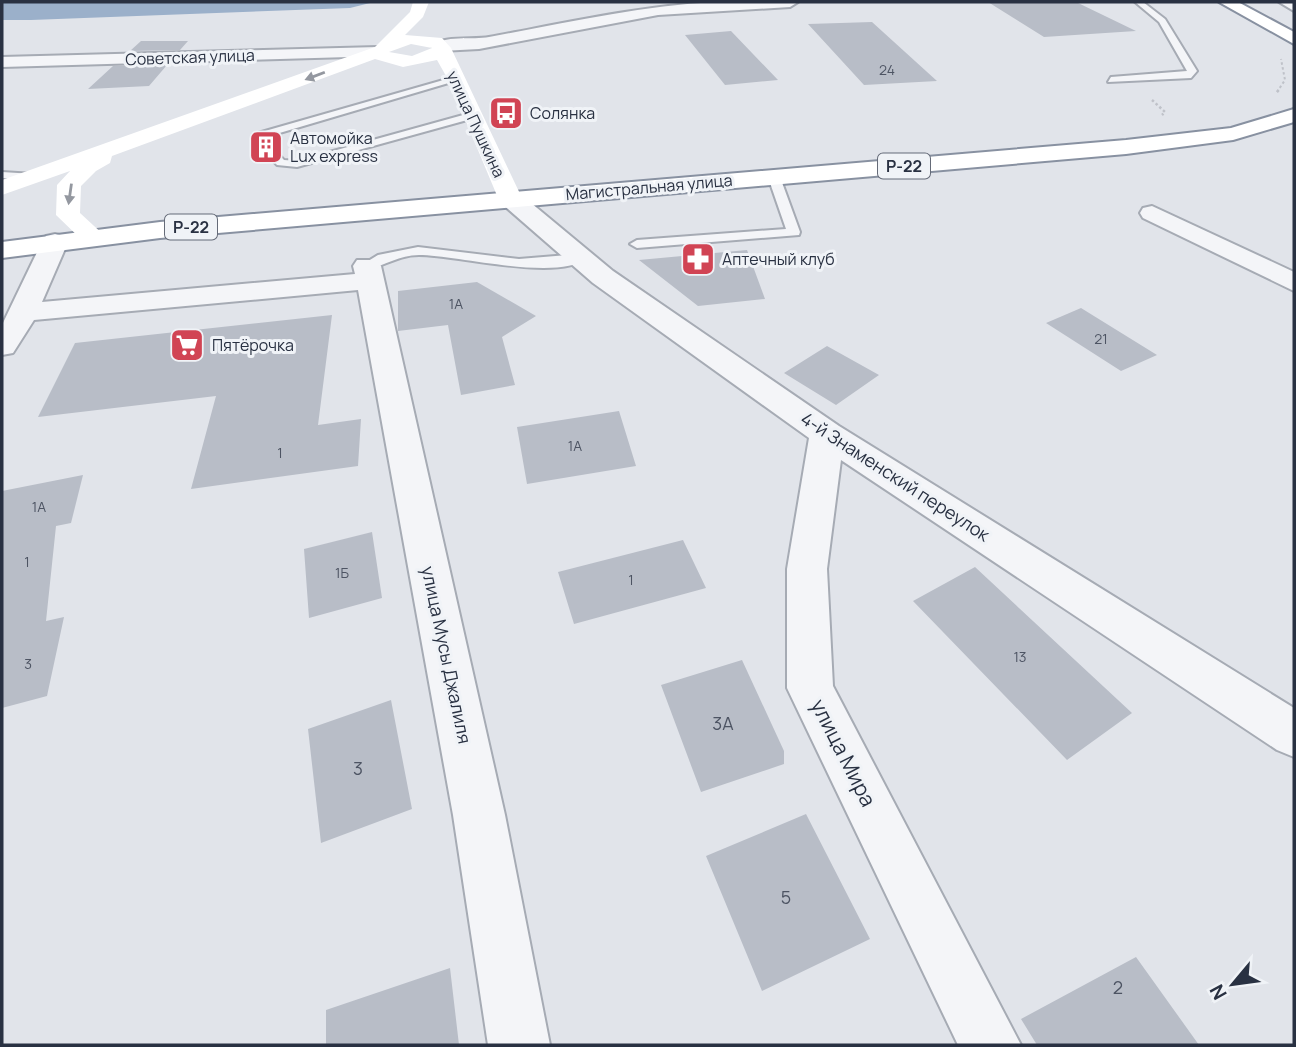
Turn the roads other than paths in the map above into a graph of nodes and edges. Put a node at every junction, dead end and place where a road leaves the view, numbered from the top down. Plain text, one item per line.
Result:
1 (790, 2) edge
2 (1139, 2) edge
3 (1227, 2) edge
4 (1287, 2) edge
5 (419, 6) edge
6 (1294, 6) edge
7 (1294, 39) edge
8 (439, 46) junction
9 (382, 48) junction
10 (2, 62) edge
11 (457, 79) junction
12 (1111, 80) dead end
13 (474, 115) junction
14 (1294, 115) edge
15 (162, 131) junction
16 (262, 142) dead end
17 (270, 151) dead end
18 (2, 175) edge
19 (34, 177) junction
20 (774, 177) junction
21 (2, 188) edge
22 (510, 198) junction
23 (1152, 213) dead end
24 (93, 237) junction
25 (55, 242) junction
26 (637, 244) dead end
27 (2, 250) edge
28 (580, 257) junction
29 (369, 274) junction
30 (1294, 282) edge
31 (11, 328) edge
32 (827, 434) junction
33 (1294, 734) edge
34 (519, 1045) edge
35 (990, 1045) edge

1 - 8 street
2 - 12 lane
3 - 7 main road
4 - 6 street
5 - 8 main road, улица Пушкина
5 - 9 main road
8 - 9 main road
8 - 11 main road, улица Пушкина
9 - 10 street, Советская улица
9 -> 15 main road
11 - 13 main road, улица Пушкина
11 - 16 lane
13 - 17 lane
13 - 22 main road, улица Пушкина
14 - 20 main road, Магистральная улица / Р-22
15 - 19 main road
15 -> 24 main road
18 - 19 lane
19 - 21 main road
20 - 22 main road, Магистральная улица / Р-22
20 - 26 lane
22 - 24 main road, Магистральная улица / Р-22
22 - 28 street, 4-й Знаменский переулок
23 - 30 street
24 - 25 main road, Магистральная улица / Р-22
25 - 27 main road, Магистральная улица / Р-22
25 - 31 street
28 - 29 lane
28 - 32 street, 4-й Знаменский переулок
29 - 31 street
29 - 34 street, улица Мусы Джалиля
32 - 33 street, 4-й Знаменский переулок
32 - 35 street, улица Мира

